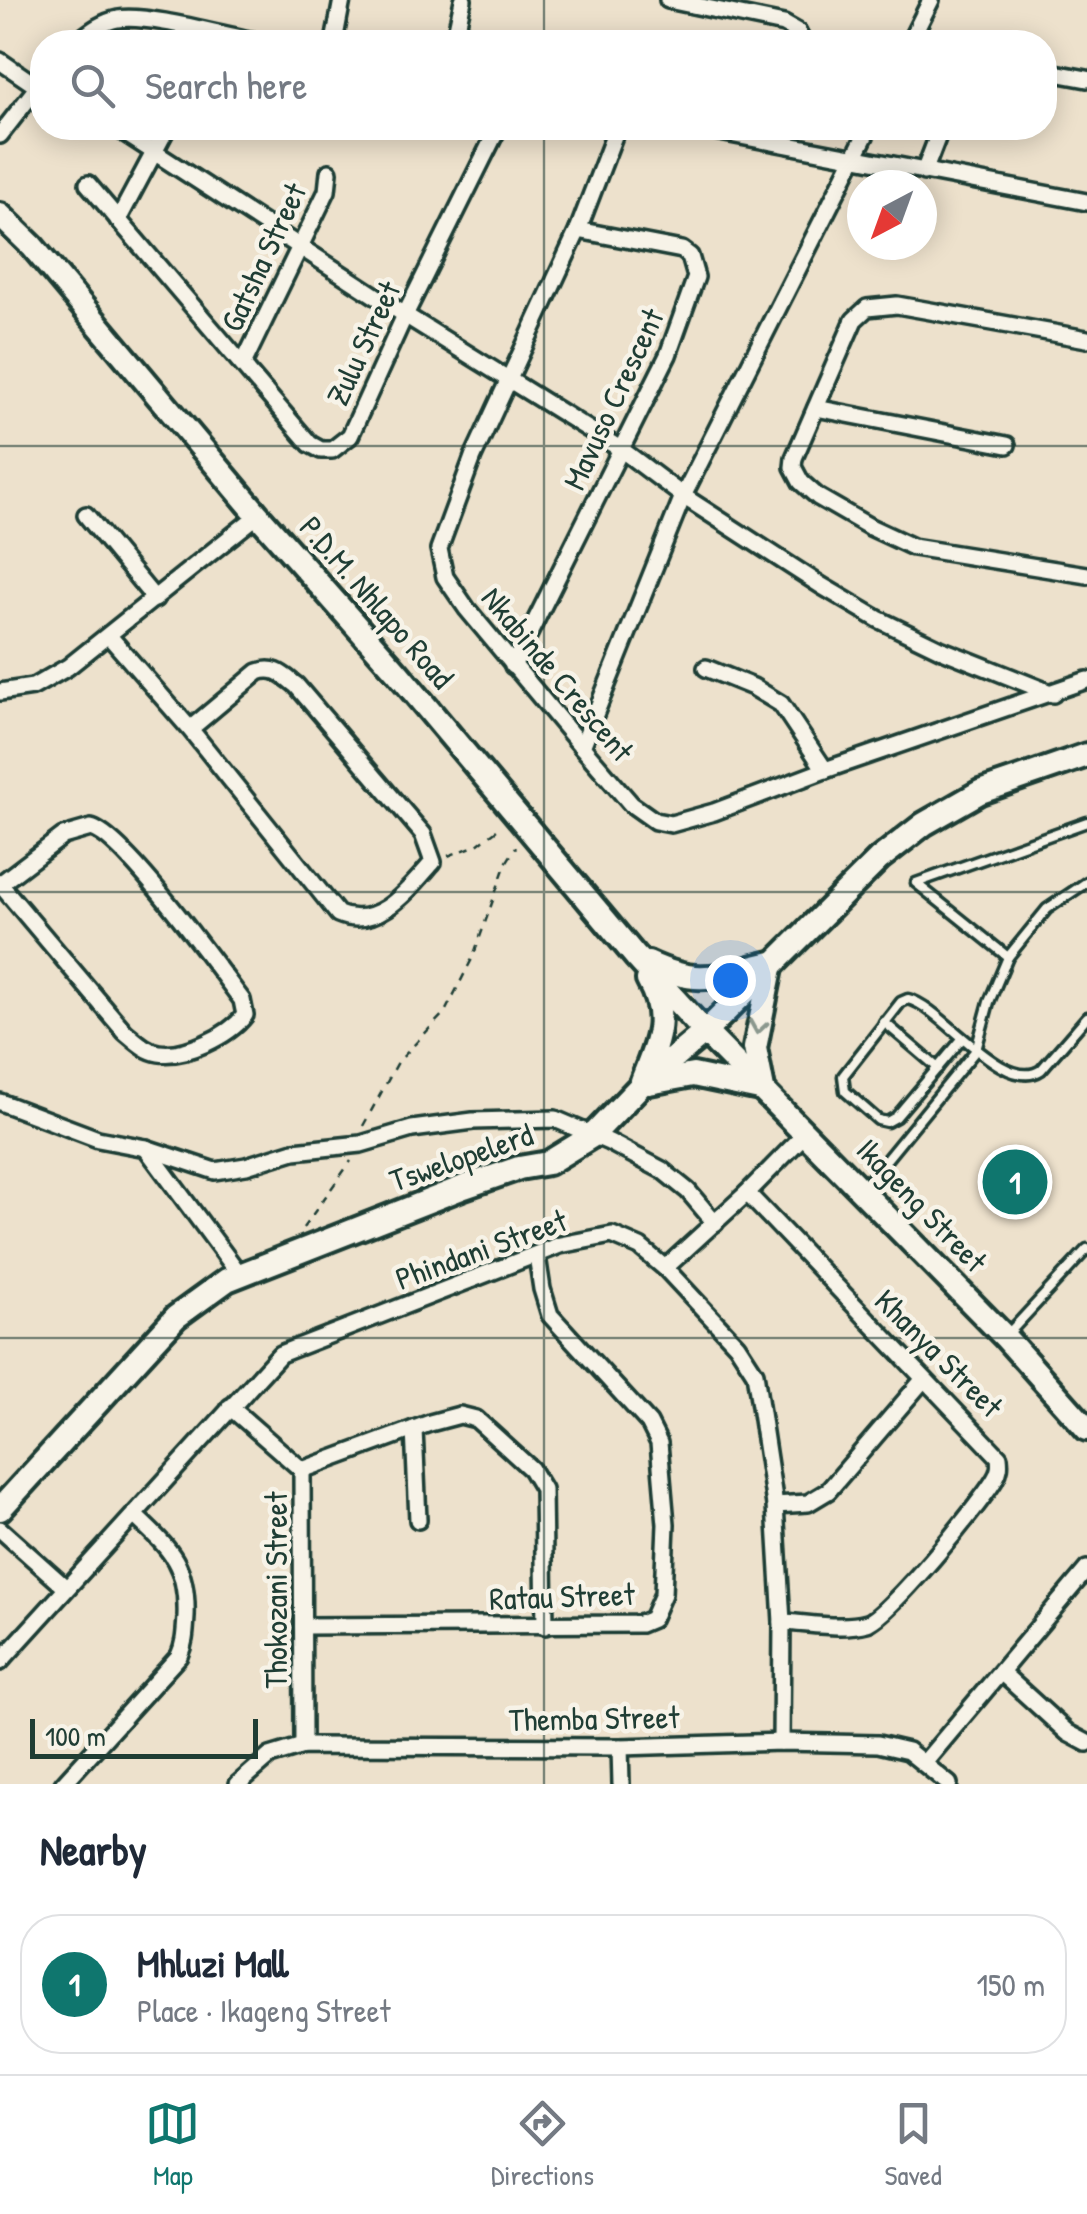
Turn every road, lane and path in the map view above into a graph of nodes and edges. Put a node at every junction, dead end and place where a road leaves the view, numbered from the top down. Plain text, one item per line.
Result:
1 (342, 0) edge
2 (463, 0) edge
3 (668, 0) edge
4 (931, 0) edge
5 (92, 30) edge
6 (179, 30) edge
7 (336, 30) edge
8 (457, 30) edge
9 (794, 30) edge
10 (916, 30) edge
11 (0, 60) edge
12 (1057, 74) edge
13 (30, 78) edge
14 (1087, 80) edge
15 (30, 97) edge
16 (0, 135) edge
17 (133, 140) edge
18 (161, 140) edge
19 (492, 140) edge
20 (612, 140) edge
21 (794, 140) edge
22 (863, 140) edge
23 (936, 140) edge
24 (154, 155) junction
25 (853, 159) junction
26 (913, 170) edge
27 (925, 170) edge
28 (329, 172) dead end
29 (937, 174) edge
30 (88, 184) dead end
31 (1087, 202) edge
32 (0, 216) edge
33 (118, 220) junction
34 (578, 230) junction
35 (301, 245) junction
36 (405, 315) junction
37 (1087, 339) edge
38 (244, 364) junction
39 (508, 378) junction
40 (816, 408) junction
41 (1007, 446) dead end
42 (622, 450) junction
43 (683, 496) junction
44 (258, 515) junction
45 (86, 516) dead end
46 (1087, 575) edge
47 (156, 599) junction
48 (109, 636) junction
49 (513, 666) junction
50 (706, 668) dead end
51 (1087, 680) edge
52 (0, 692) edge
53 (1054, 694) junction
54 (190, 729) junction
55 (582, 747) junction
56 (1087, 755) edge
57 (825, 770) junction
58 (1087, 822) edge
59 (522, 823) junction
60 (433, 862) junction
61 (1087, 882) edge
62 (0, 884) edge
63 (636, 957) junction
64 (1008, 958) junction
65 (772, 963) junction
66 (1087, 1017) edge
67 (884, 1022) junction
68 (705, 1032) junction
69 (962, 1039) junction
70 (976, 1050) junction
71 (938, 1068) junction
72 (641, 1085) junction
73 (764, 1090) junction
74 (0, 1102) edge
75 (806, 1133) junction
76 (592, 1136) junction
77 (361, 1144) junction
78 (146, 1148) junction
79 (862, 1189) junction
80 (747, 1194) junction
81 (716, 1224) junction
82 (1087, 1249) edge
83 (293, 1256) junction
84 (538, 1256) junction
85 (665, 1268) junction
86 (240, 1275) junction
87 (1005, 1337) junction
88 (922, 1380) junction
89 (230, 1407) junction
90 (1087, 1429) edge
91 (414, 1430) junction
92 (302, 1470) junction
93 (775, 1505) junction
94 (0, 1509) edge
95 (134, 1515) junction
96 (418, 1520) dead end
97 (0, 1529) edge
98 (1087, 1570) edge
99 (66, 1588) junction
100 (782, 1622) junction
101 (304, 1626) junction
102 (545, 1626) junction
103 (0, 1662) edge
104 (1002, 1672) junction
105 (781, 1742) junction
106 (1087, 1742) edge
107 (304, 1746) junction
108 (620, 1747) junction
109 (924, 1762) junction
110 (62, 1784) edge
111 (238, 1784) edge
112 (621, 1784) edge
113 (949, 1784) edge

1 - 7 street
2 - 8 street
3 - 9 street
4 - 10 street
5 - 6 street
11 - 13 street
12 - 14 street
15 - 16 street
17 - 24 street
18 - 24 street
19 - 36 street, Zulu Street
20 - 34 street, Nkabinde Crescent
21 - 25 street
22 - 25 street
23 - 27 street
24 - 33 street
24 - 35 street
25 - 26 street
25 - 43 street
28 - 35 street, Gatsha Street
29 - 31 street
30 - 33 street, Zulu Street
32 - 44 street, P.D.M. Nhlapo Road
33 - 38 street, Zulu Street
34 - 39 street, Nkabinde Crescent
34 - 42 street, Mavuso Crescent
35 - 36 street
35 - 38 street, Gatsha Street
36 - 38 street, Zulu Street
36 - 39 street
37 - 40 street
39 - 42 street
39 - 49 street, Nkabinde Crescent
40 - 41 street
40 - 46 street
42 - 43 street
42 - 49 street, Mavuso Crescent
43 - 53 street
43 - 55 street
44 - 47 street
44 - 59 street, P.D.M. Nhlapo Road
45 - 47 street
47 - 48 street
48 - 52 street
48 - 54 street
49 - 55 street, Nkabinde Crescent
50 - 57 street
51 - 53 street, Nkabinde Crescent
53 - 57 street, Nkabinde Crescent
54 - 60 street
54 - 60 street
55 - 57 street, Nkabinde Crescent
56 - 65 street, Tswelopelerd
58 - 64 lane
59 - 60 path
59 - 63 street, P.D.M. Nhlapo Road
59 - 77 path
61 - 64 lane
62 - 62 street
63 - 65 street
63 - 68 street, P.D.M. Nhlapo Road
63 - 72 street
64 - 70 lane
65 - 68 street, Tswelopelerd
65 -> 73 street
66 - 70 lane
67 - 69 lane
67 - 71 lane
67 - 71 lane
68 - 72 street, Tswelopelerd
68 - 73 street, Ikageng Street
69 - 70 lane
69 - 71 lane
70 - 79 lane
72 - 73 street
72 - 76 street, Tswelopelerd
73 - 75 street, Ikageng Street
74 - 78 street
75 - 79 street, Ikageng Street
75 - 80 street
76 - 77 street
76 - 81 street
76 - 83 street, Tswelopelerd
77 - 78 street
77 - 83 path
78 - 86 street
79 - 87 street, Ikageng Street
80 - 81 street
80 - 88 street, Khanya Street
81 - 85 street
82 - 87 lane
83 - 86 street, Tswelopelerd
84 - 85 street, Phindani Street
84 - 89 street, Phindani Street
84 - 102 street, Ratau Street
85 - 93 street, Phindani Street
86 - 94 street, Tswelopelerd
87 - 90 street, Ikageng Street
88 - 93 street
88 - 100 street, Khanya Street
89 - 92 street, Thokozani Street
89 - 95 street, Phindani Street
91 - 92 street
91 - 96 street
91 - 102 street
92 - 101 street, Thokozani Street
93 - 100 street, Phindani Street
95 - 99 street, Phindani Street
95 - 110 street
97 - 99 street
98 - 104 street
99 - 103 street, Phindani Street
100 - 105 street, Phindani Street
101 - 102 street, Ratau Street
101 - 107 street, Thokozani Street
104 - 106 street
104 - 109 street
105 - 108 street, Themba Street
105 - 109 street, Themba Street
107 - 108 street, Themba Street
107 - 111 street, Themba Street
108 - 112 street
109 - 113 street, Themba Street

